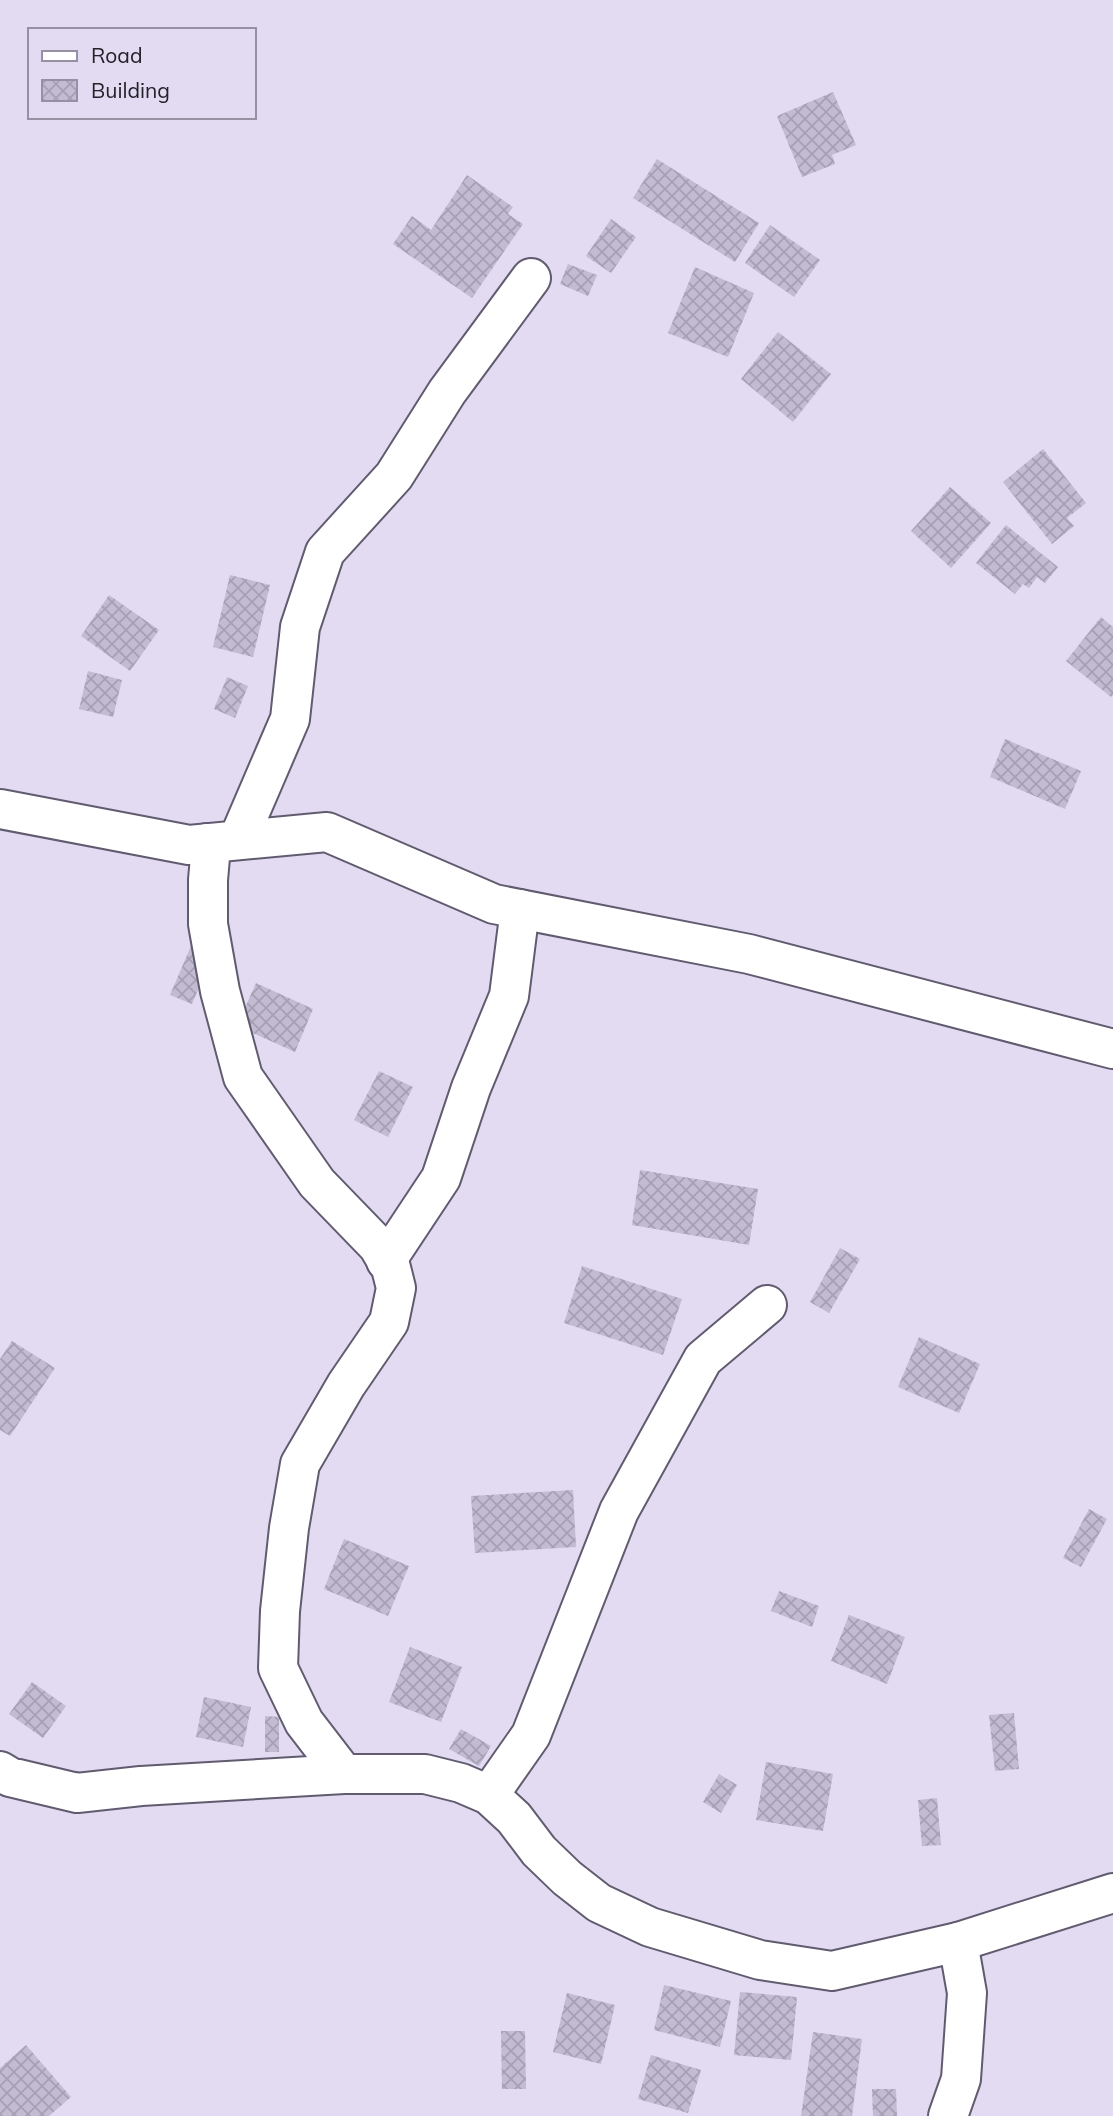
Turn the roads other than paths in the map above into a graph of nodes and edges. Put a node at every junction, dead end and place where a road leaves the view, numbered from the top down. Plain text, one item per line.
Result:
1 (531, 278) dead end
2 (0, 809) edge
3 (222, 842) junction
4 (520, 909) junction
5 (1113, 1049) edge
6 (386, 1261) junction
7 (767, 1305) dead end
8 (0, 1771) edge
9 (344, 1773) junction
10 (489, 1795) junction
11 (1113, 1893) edge
12 (958, 1942) junction
13 (948, 2116) edge

1 - 3 street
2 - 3 street
3 - 4 street
3 - 6 street
4 - 5 street
4 - 6 street
6 - 9 street
7 - 10 street
8 - 9 street
9 - 10 street
10 - 12 street
11 - 12 street
12 - 13 street

